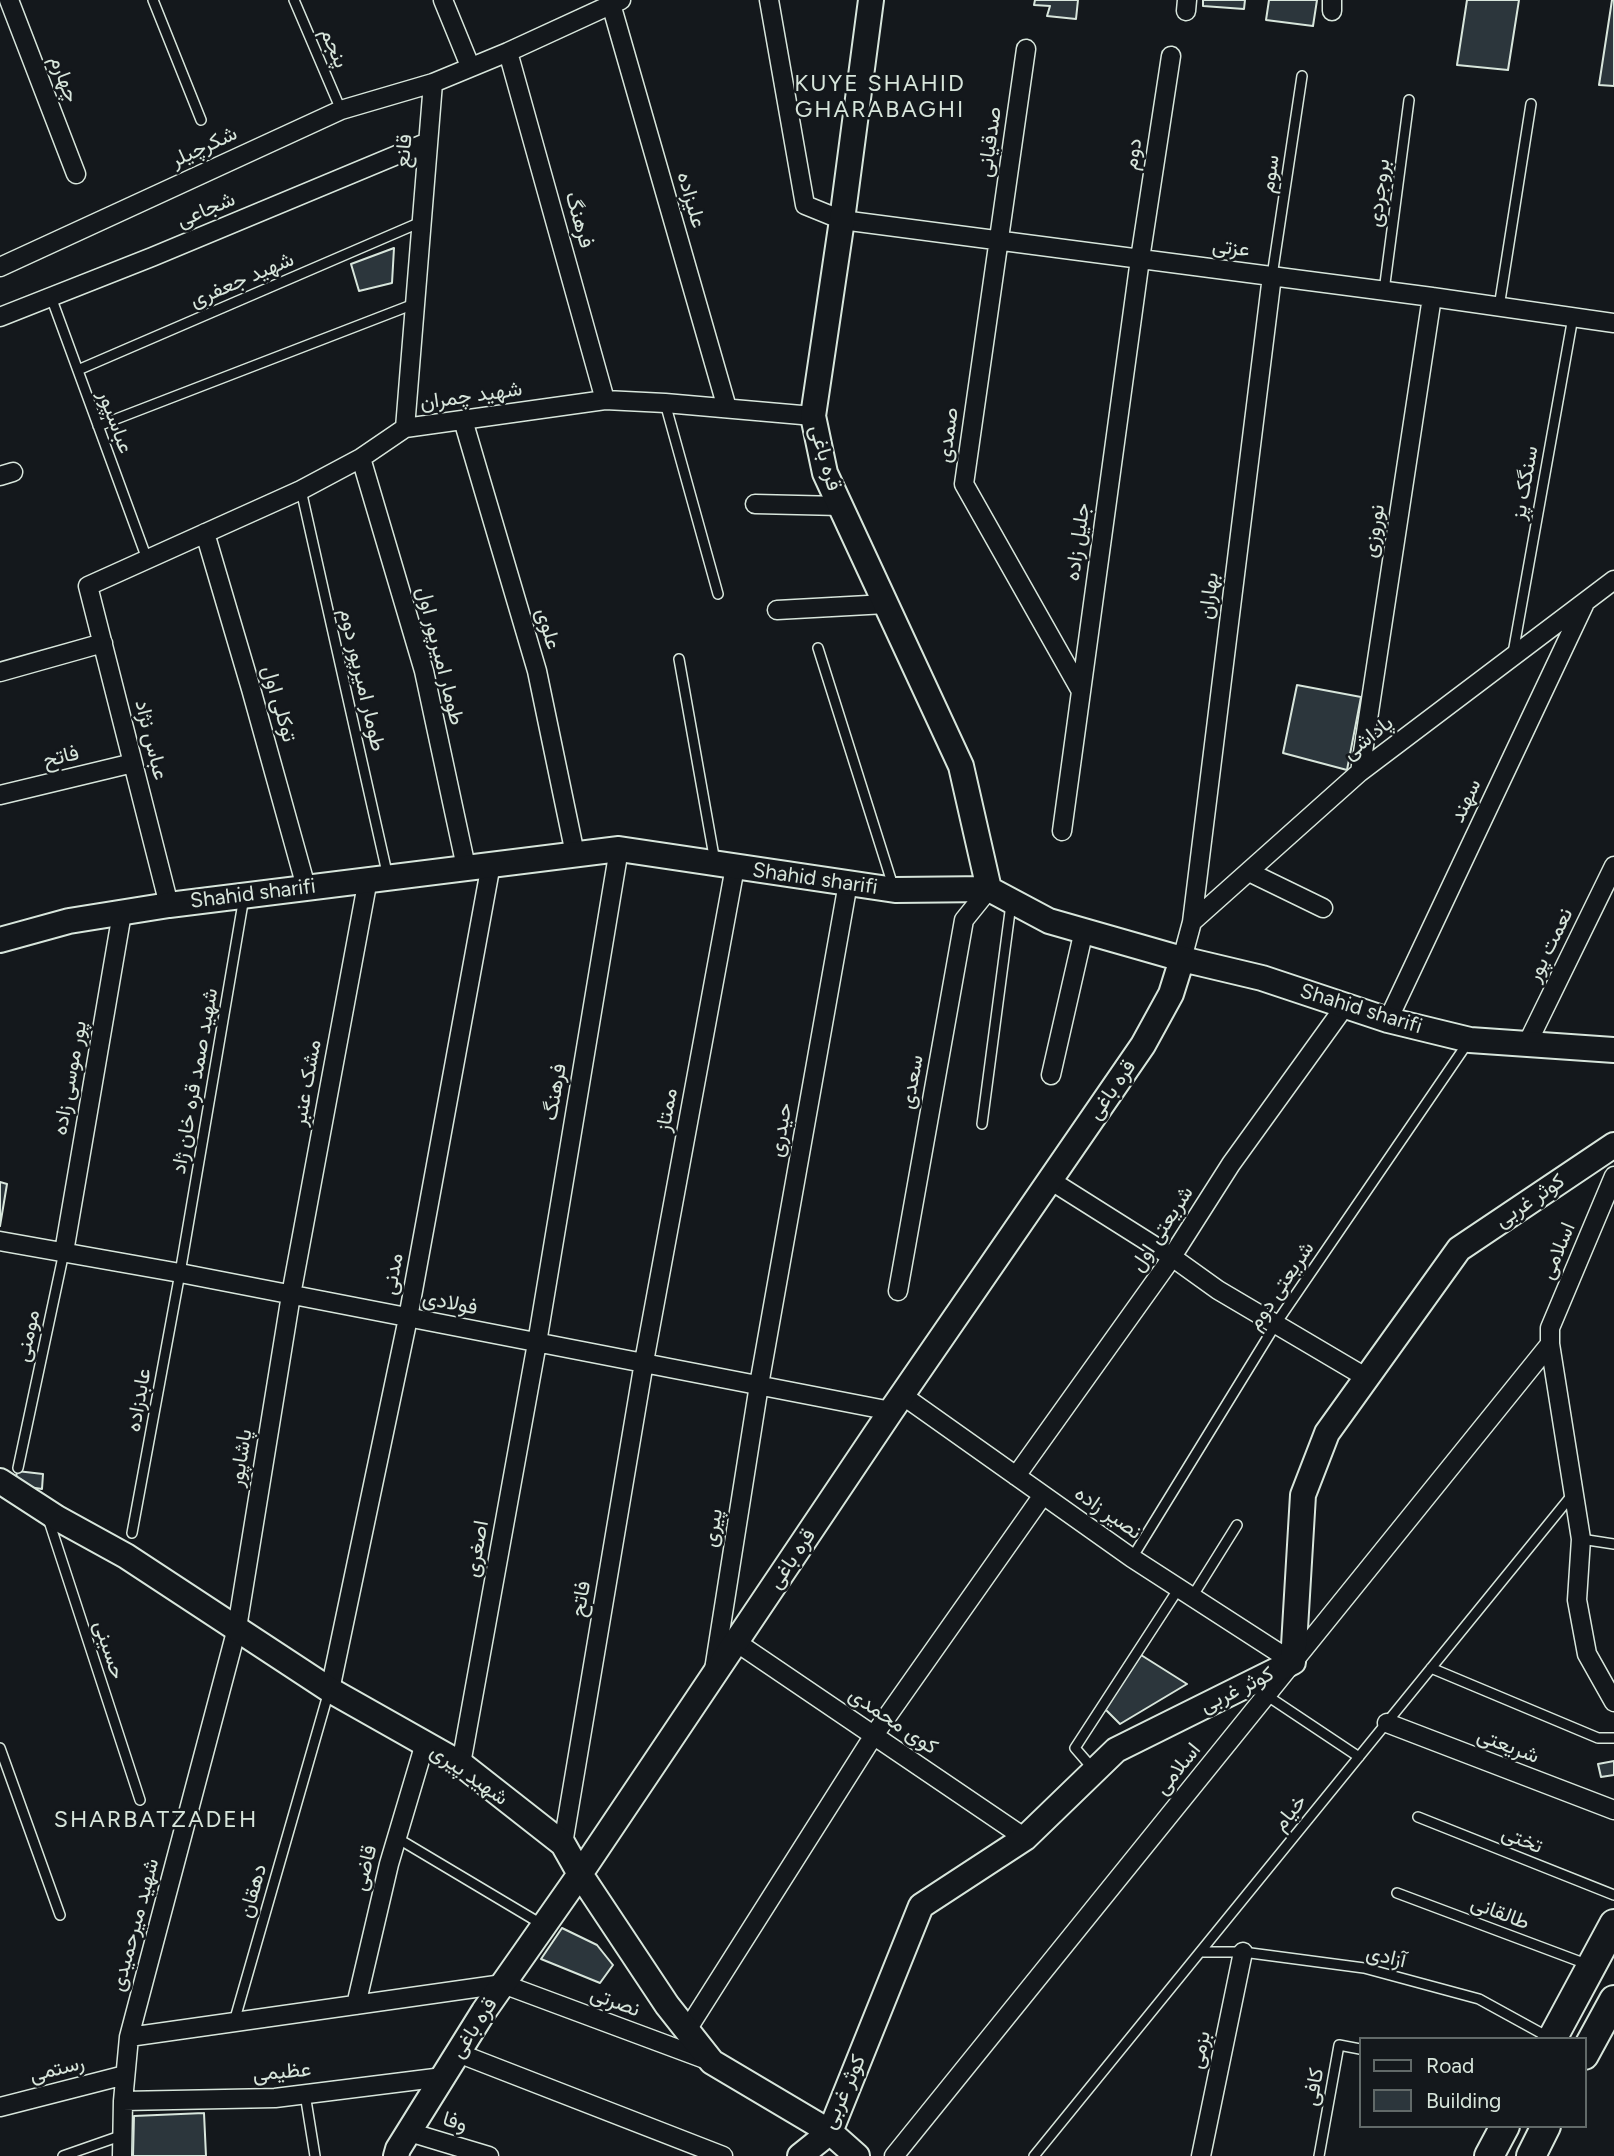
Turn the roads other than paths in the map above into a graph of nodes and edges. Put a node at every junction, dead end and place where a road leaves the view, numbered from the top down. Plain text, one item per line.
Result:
1 (9, 0) edge
2 (153, 0) edge
3 (294, 0) edge
4 (443, 0) edge
5 (769, 0) edge
6 (871, 0) edge
7 (616, 2) edge
8 (1026, 50) dead end
9 (509, 52) junction
10 (1171, 56) dead end
11 (470, 66) junction
12 (1302, 76) dead end
13 (433, 83) junction
14 (1409, 100) dead end
15 (1531, 104) dead end
16 (341, 110) junction
17 (201, 120) dead end
18 (428, 142) junction
19 (76, 174) dead end
20 (842, 220) junction
21 (421, 222) junction
22 (999, 241) junction
23 (1140, 259) junction
24 (0, 267) edge
25 (1272, 276) junction
26 (1384, 291) junction
27 (51, 297) junction
28 (1432, 297) junction
29 (414, 304) junction
30 (1499, 307) junction
31 (0, 317) edge
32 (1573, 317) junction
33 (1614, 323) edge
34 (78, 370) junction
35 (605, 400) junction
36 (665, 403) junction
37 (727, 408) junction
38 (813, 416) junction
39 (463, 420) junction
40 (98, 426) junction
41 (405, 428) junction
42 (361, 458) junction
43 (301, 490) junction
44 (755, 504) dead end
45 (840, 506) junction
46 (205, 533) junction
47 (147, 559) junction
48 (1614, 580) edge
49 (88, 586) joint
50 (718, 594) dead end
51 (1586, 601) junction
52 (886, 604) junction
53 (777, 610) dead end
54 (103, 642) junction
55 (818, 649) dead end
56 (1513, 655) junction
57 (678, 659) dead end
58 (0, 672) edge
59 (1081, 691) junction
60 (133, 763) junction
61 (1360, 772) junction
62 (0, 795) edge
63 (1062, 831) dead end
64 (619, 849) junction
65 (575, 855) junction
66 (491, 864) junction
67 (725, 865) junction
68 (1614, 866) edge
69 (466, 867) junction
70 (1249, 872) junction
71 (378, 878) junction
72 (848, 883) junction
73 (306, 887) junction
74 (989, 889) junction
75 (895, 890) junction
76 (245, 895) junction
77 (1011, 901) junction
78 (169, 905) junction
79 (1323, 908) dead end
80 (122, 913) junction
81 (1192, 922) junction
82 (1084, 930) junction
83 (0, 940) edge
84 (1182, 959) junction
85 (1345, 1006) junction
86 (1388, 1020) junction
87 (1470, 1040) junction
88 (1527, 1044) junction
89 (1614, 1051) edge
90 (1051, 1075) dead end
91 (982, 1124) dead end
92 (1614, 1145) edge
93 (1614, 1176) edge
94 (1050, 1180) junction
95 (0, 1241) edge
96 (64, 1252) junction
97 (1172, 1256) junction
98 (180, 1273) junction
99 (898, 1291) dead end
100 (291, 1295) junction
101 (408, 1318) junction
102 (1275, 1324) junction
103 (537, 1343) junction
104 (1550, 1344) junction
105 (644, 1362) junction
106 (1367, 1378) junction
107 (759, 1385) junction
108 (897, 1403) junction
109 (9, 1475) edge
110 (1016, 1476) junction
111 (1574, 1493) junction
112 (1043, 1495) junction
113 (45, 1510) junction
114 (1237, 1525) dead end
115 (132, 1533) dead end
116 (1581, 1539) junction
117 (1614, 1544) edge
118 (1132, 1558) junction
119 (1186, 1592) junction
120 (237, 1628) junction
121 (736, 1642) junction
122 (1293, 1662) junction
123 (1431, 1668) junction
124 (713, 1677) junction
125 (330, 1690) junction
126 (1266, 1695) junction
127 (1614, 1702) edge
128 (1387, 1723) junction
129 (874, 1735) junction
130 (1614, 1738) edge
131 (425, 1744) junction
132 (0, 1748) edge
133 (1359, 1757) junction
134 (461, 1764) junction
135 (1094, 1771) junction
136 (140, 1800) dead end
137 (1614, 1811) edge
138 (1418, 1817) dead end
139 (1025, 1838) junction
140 (397, 1839) junction
141 (563, 1844) junction
142 (580, 1874) junction
143 (1398, 1893) dead end
144 (1614, 1895) edge
145 (60, 1915) dead end
146 (1614, 1924) edge
147 (544, 1926) junction
148 (1201, 1952) junction
149 (1243, 1952) junction
150 (1591, 1966) junction
151 (503, 1984) junction
152 (1614, 2000) edge
153 (356, 2005) junction
154 (234, 2022) junction
155 (687, 2030) junction
156 (129, 2036) junction
157 (1548, 2037) edge
158 (1553, 2037) edge
159 (1358, 2049) edge
160 (1586, 2051) edge
161 (458, 2053) junction
162 (712, 2062) junction
163 (125, 2075) junction
164 (443, 2077) junction
165 (305, 2094) junction
166 (123, 2101) junction
167 (0, 2105) edge
168 (1504, 2128) edge
169 (409, 2132) junction
170 (830, 2132) junction
171 (123, 2135) junction
172 (63, 2156) edge
173 (122, 2156) edge
174 (315, 2156) edge
175 (396, 2156) edge
176 (489, 2156) edge
177 (723, 2156) edge
178 (800, 2156) edge
179 (857, 2156) edge
180 (894, 2156) edge
181 (1034, 2156) edge
182 (1201, 2156) edge
183 (1319, 2156) edge
184 (1489, 2156) edge

1 - 19 street, چهارم
2 - 17 lane
3 - 16 lane, پنجم
4 - 11 street
5 - 20 street, عزتی
6 - 20 street, قره باغی
7 - 9 street
7 - 37 street, علیزاده
8 - 22 street, صدقیانی
9 - 11 street
9 - 35 street, فرهنگ
10 - 23 street, دوم
11 - 13 street
12 - 25 lane, سوم
13 - 16 street, شکرچیلر
13 - 18 street, قانع
14 - 26 lane, بروجردی
15 - 30 lane
16 - 24 street, شکرچیلر
18 - 21 street, قانع
18 - 27 street, شجاعی
20 - 22 street, عزتی
20 - 38 street, قره باغی
21 - 29 street, قانع
21 - 34 lane, شهید جعفری
22 - 23 street, عزتی
22 - 59 street, صمدی
23 - 25 street, عزتی
23 - 59 street, جلیل زاده
25 - 26 street, عزتی
25 - 81 street, بهاران
26 - 28 street, عزتی
27 - 31 street, شجاعی
27 - 34 lane, عباسپور
28 - 30 street, عزتی
28 - 61 street, نوروزی
29 - 40 lane
29 - 41 street, قانع
30 - 32 street, عزتی
32 - 33 street, عزتی
32 - 56 lane, سنگک پز
34 - 40 lane, عباسپور
35 - 36 street, شهید چمران
35 - 39 street, شهید چمران
36 - 37 street, شهید چمران
36 - 50 lane
37 - 38 street, شهید چمران
38 - 45 street, قره باغی
39 - 41 street, شهید چمران
39 - 65 street, علوی
40 - 47 lane, عباسپور
41 - 42 street, شهید چمران
42 - 43 street, شهید چمران
42 - 69 street, طومار امیرپور اول
43 - 46 street, شهید چمران
43 - 71 lane, طومار امیرپور دوم
44 - 45 street
45 - 52 street, قره باغی
46 - 47 street, شهید چمران
46 - 73 street, توکلی اول
47 - 49 street, شهید چمران
48 - 51 street, پاداشی
49 - 54 street, عباس نژاد
51 - 56 street, پاداشی
51 - 86 street, سهند
52 - 53 street
52 - 74 street, قره باغی
54 - 58 street
54 - 60 street, عباس نژاد
55 - 75 lane
56 - 61 street, پاداشی
57 - 67 lane
59 - 63 street, جلیل زاده
60 - 62 street, فاتح
60 - 78 street, عباس نژاد
61 - 70 street, پاداشی
64 - 65 street, Shahid sharifi
64 - 67 street, Shahid sharifi
64 - 103 street, فرهنگ
65 - 66 street, Shahid sharifi
66 - 69 street, Shahid sharifi
66 - 101 street, مدنی
67 - 72 street, Shahid sharifi
67 - 105 street, ممتاز
68 - 88 street, نعمت پور
69 - 71 street, Shahid sharifi
70 - 79 street
70 - 81 street, پاداشی
71 - 73 street, Shahid sharifi
71 - 100 street, مشک عنبر
72 - 75 street, Shahid sharifi
72 - 107 street, حیدری
73 - 76 street, Shahid sharifi
74 - 75 street, Shahid sharifi
74 - 77 street, Shahid sharifi
74 - 99 street, سعدی
76 - 78 street, Shahid sharifi
76 - 98 lane, شهید صمد قره خان ژاد
77 - 82 street, Shahid sharifi
77 - 91 lane
78 - 80 street, Shahid sharifi
80 - 83 street, Shahid sharifi
80 - 96 street, پور موسی زاده
81 - 84 street
82 - 84 street, Shahid sharifi
82 - 90 street
84 - 85 street, Shahid sharifi
84 - 94 street, قره باغی
85 - 86 street, Shahid sharifi
85 - 97 street, شریعتی اول
86 - 87 street, Shahid sharifi
87 - 88 street, Shahid sharifi
87 - 102 lane, شریعتی دوم
88 - 89 street, Shahid sharifi
92 - 106 street, کوثر غربی
93 - 104 street, اسلامی
94 - 97 street
94 - 108 street, قره باغی
95 - 96 street, فولادی
96 - 98 street, فولادی
96 - 109 lane, مومنی
97 - 102 street
97 - 110 street, شریعتی اول
98 - 100 street, فولادی
98 - 115 lane, عابدزاده
100 - 101 street, فولادی
100 - 120 street, پاشاپور
101 - 103 street, فولادی
101 - 125 street, مدنی
102 - 106 street
102 - 118 lane, شریعتی دوم
103 - 105 street, فولادی
103 - 134 street, اصغری
104 - 111 street, اسلامی
104 - 122 street, اسلامی
105 - 107 street, فولادی
105 - 141 street, فاتح
106 - 122 street, کوثر غربی
107 - 108 street, فولادی
107 - 124 street, پیری
108 - 110 street, نصیر زاده
108 - 121 street, قره باغی
109 - 113 street, شهید پیری
110 - 112 street, نصیر زاده
111 - 116 street, اسلامی
111 - 123 lane, خیام
112 - 118 street, نصیر زاده
112 - 129 street
113 - 120 street, شهید پیری
113 - 136 lane, حسینی
114 - 119 lane
116 - 117 lane
116 - 127 street, اسلامی
118 - 119 street, نصیر زاده
119 - 122 street, نصیر زاده
119 - 135 lane
120 - 125 street, شهید پیری
120 - 156 street, شهید میرحمیدی
121 - 124 street, قره باغی
121 - 129 street, کوی محمدی
122 - 126 street, اسلامی
122 - 135 street, کوثر غربی
123 - 128 lane, خیام
123 - 130 lane
124 - 142 street, قره باغی
125 - 131 street, شهید پیری
125 - 154 lane, دهقان
126 - 133 lane
126 - 180 street, اسلامی
128 - 133 lane, خیام
128 - 137 street, شریعتی
129 - 139 street, کوی محمدی
129 - 155 street
131 - 134 street, شهید پیری
131 - 140 street, قاضی
132 - 145 lane
133 - 148 lane, خیام
134 - 141 street, شهید پیری
135 - 139 street, کوثر غربی
138 - 144 lane, تختی
139 - 170 street, کوثر غربی
140 - 147 lane
140 - 153 street, قاضی
141 - 142 street, شهید پیری
142 - 147 street, قره باغی
142 - 155 street, شهید پیری
143 - 150 lane, طالقانی
146 - 150 main road
147 - 151 street, قره باغی
148 - 149 lane, آزادی
148 - 181 lane, خیام
149 - 157 lane, آزادی
149 - 182 street, بزمی
150 - 158 main road
151 - 153 street
151 - 161 street, قره باغی
151 - 162 street, نصرتی
152 - 160 main road
153 - 154 street
154 - 156 street
155 - 162 street, شهید پیری
156 - 163 street, شهید میرحمیدی
159 - 183 lane, کافی
161 - 164 street, قره باغی
161 - 177 street
162 - 170 street, شهید پیری
163 - 166 street, شهید میرحمیدی
163 - 167 street, رستمی
164 - 165 street, عظیمی
164 - 169 street, قره باغی
165 - 166 street, عظیمی
165 - 174 lane
166 - 171 street, شهید میرحمیدی
168 - 184 main road
169 - 175 street, قره باغی
169 - 176 street, وفا
170 - 178 street, کوثر غربی
170 - 179 street, شهید پیری
171 - 172 lane
171 - 173 street, شهید میرحمیدی

